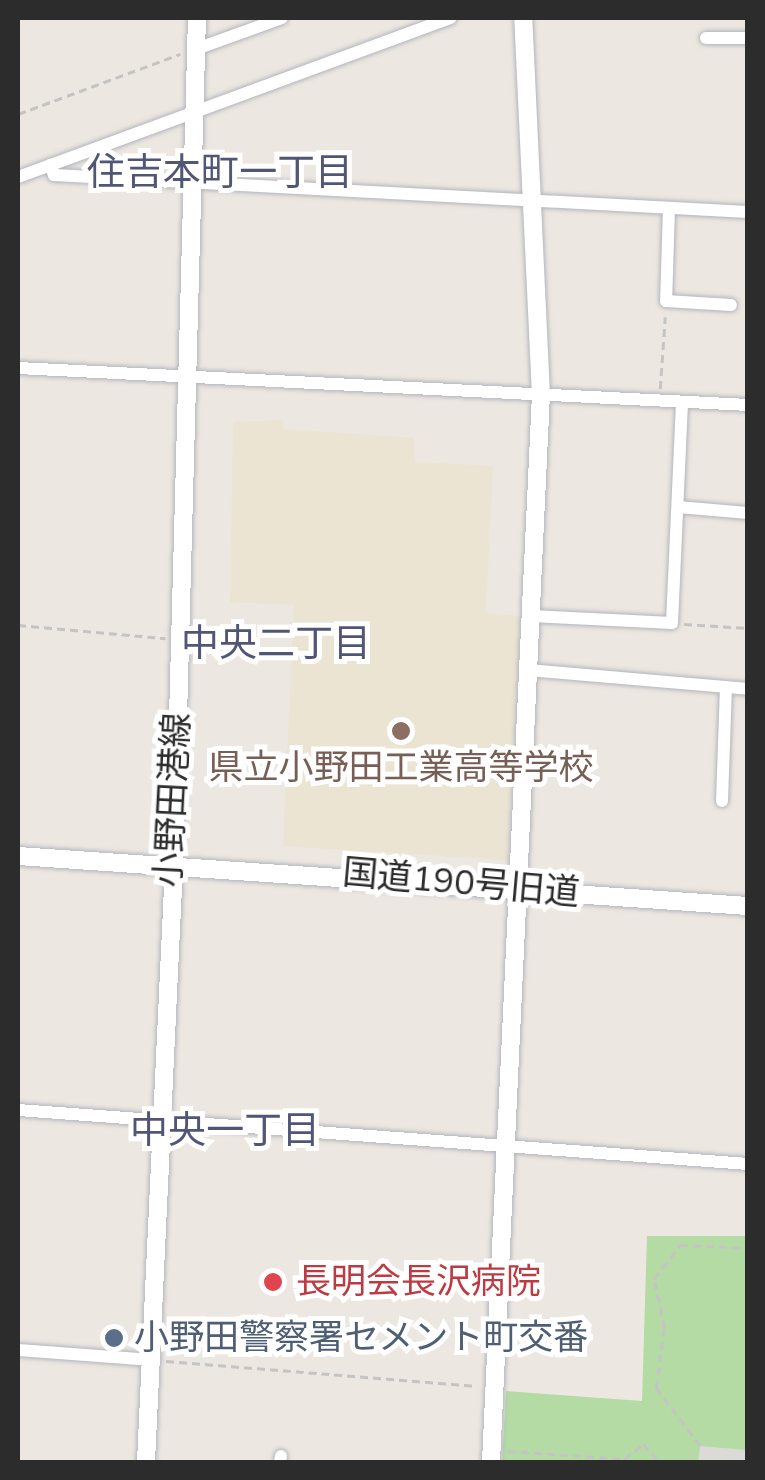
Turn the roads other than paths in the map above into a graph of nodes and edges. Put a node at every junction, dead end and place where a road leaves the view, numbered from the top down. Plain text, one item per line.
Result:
1 (196, 18) edge
2 (282, 18) edge
3 (451, 18) edge
4 (522, 18) edge
5 (706, 38) dead end
6 (748, 38) edge
7 (196, 49) junction
8 (195, 111) junction
9 (50, 165) junction
10 (18, 177) edge
11 (193, 182) junction
12 (533, 199) junction
13 (668, 208) junction
14 (748, 212) edge
15 (731, 305) dead end
16 (18, 368) edge
17 (186, 376) junction
18 (541, 395) junction
19 (682, 402) junction
20 (748, 406) edge
21 (678, 508) junction
22 (748, 512) edge
23 (531, 616) junction
24 (528, 670) junction
25 (726, 688) junction
26 (748, 689) edge
27 (722, 801) dead end
28 (18, 856) edge
29 (174, 866) junction
30 (518, 888) junction
31 (748, 906) edge
32 (18, 1110) edge
33 (159, 1122) junction
34 (511, 1146) junction
35 (748, 1164) edge
36 (18, 1350) edge
37 (150, 1360) junction
38 (492, 1456) edge
39 (146, 1462) edge

1 - 7 street, 小野田港線
2 - 7 street
3 - 8 street
4 - 12 street
5 - 6 street
7 - 8 street, 小野田港線
8 - 9 street
8 - 11 street, 小野田港線
9 - 10 street
9 - 11 street
11 - 12 street
11 - 17 street, 小野田港線
12 - 13 street
12 - 18 street
13 - 14 street
13 - 15 street
16 - 17 street
17 - 18 street
17 - 29 street, 小野田港線
18 - 19 street
18 - 23 street
19 - 20 street
19 - 21 street
21 - 22 street
21 - 23 street
23 - 24 street
24 - 25 street
24 - 30 street
25 - 26 street
25 - 27 street
28 - 29 street, 国道190号旧道
29 - 30 street, 国道190号旧道
29 - 33 street, 小野田港線
30 - 31 street, 国道190号旧道
30 - 34 street
32 - 33 street
33 - 34 street
33 - 37 street, 小野田港線
34 - 35 street
34 - 38 street
36 - 37 street
37 - 39 street, 小野田港線

